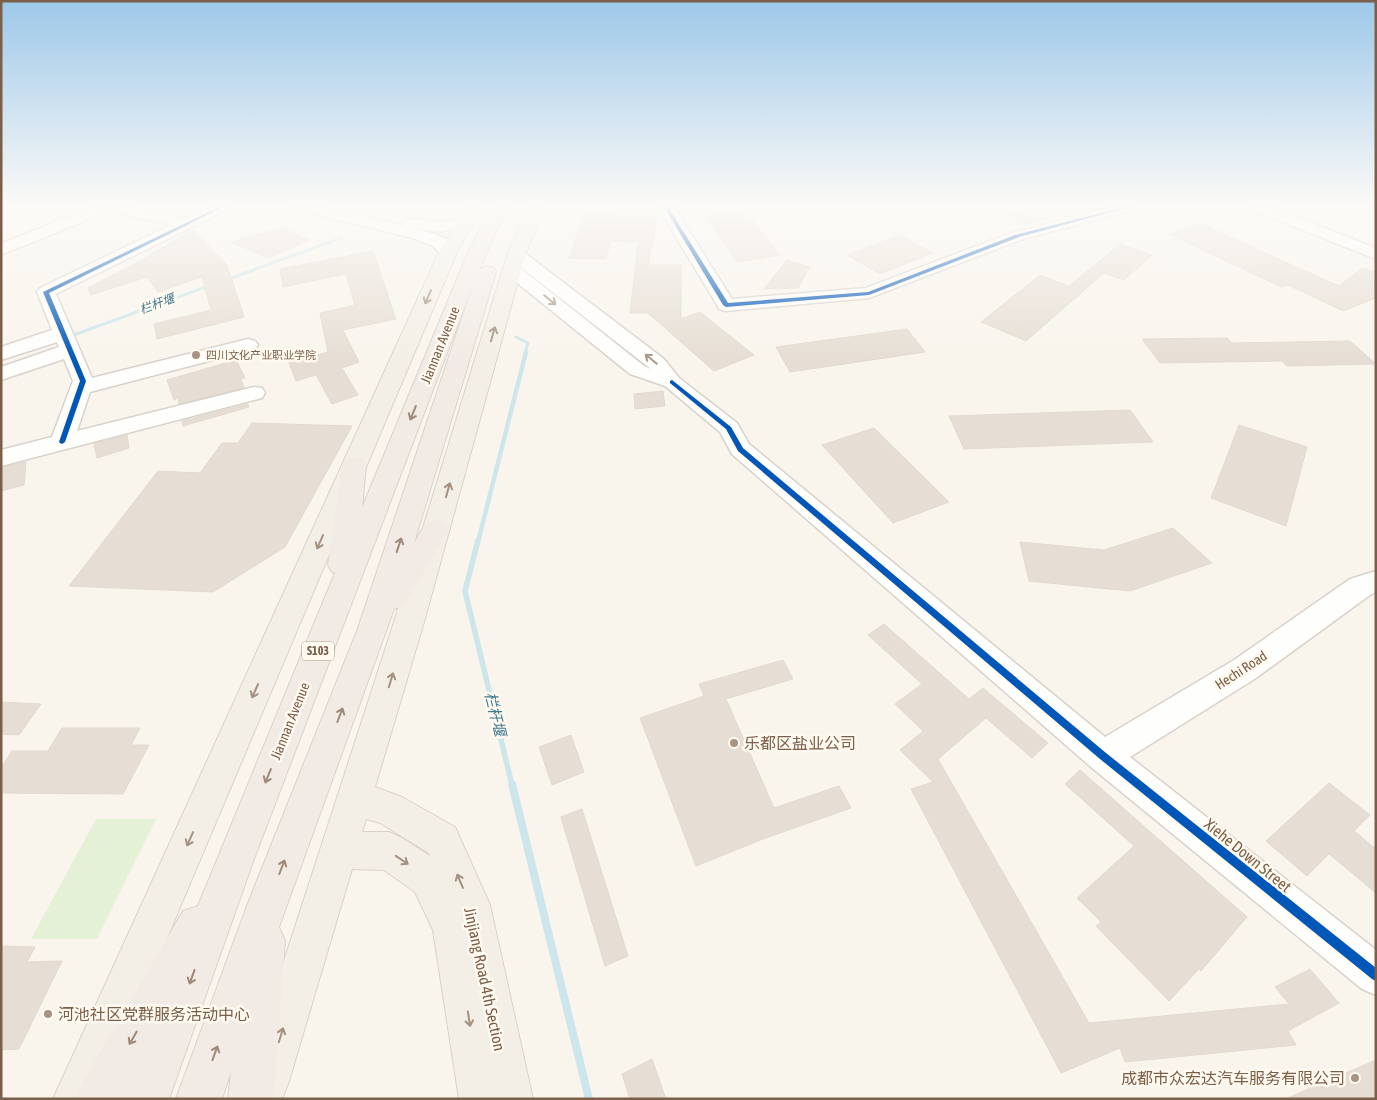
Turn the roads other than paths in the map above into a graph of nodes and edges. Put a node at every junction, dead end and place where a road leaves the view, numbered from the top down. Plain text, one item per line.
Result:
1 (116, 258) edge
2 (445, 258) edge
3 (475, 258) edge
4 (492, 258) edge
5 (516, 258) edge
6 (697, 258) edge
7 (959, 258) edge
8 (514, 262) junction
9 (66, 340) junction
10 (248, 344) dead end
11 (1, 354) edge
12 (1, 374) edge
13 (80, 388) junction
14 (254, 393) dead end
15 (62, 442) junction
16 (1, 458) edge
17 (354, 465) junction
18 (437, 529) junction
19 (1376, 581) edge
20 (337, 604) junction
21 (372, 631) junction
22 (1103, 756) junction
23 (355, 798) junction
24 (339, 850) junction
25 (235, 859) junction
26 (268, 903) junction
27 (1376, 975) edge
28 (76, 1099) edge
29 (98, 1099) edge
30 (146, 1099) edge
31 (199, 1099) edge
32 (252, 1099) edge
33 (261, 1099) edge
34 (482, 1099) edge
35 (510, 1099) edge

1 - 9 street
2 -> 17 main road
3 -> 20 highway, Jiannan Avenue / S103
21 -> 4 highway, Jiannan Avenue
5 - 8 main road
6 - 7 street
18 -> 8 main road
8 - 22 street, Xiehe Down Street
9 - 11 street
9 - 12 street
9 - 13 street
10 - 13 street
13 - 15 street
14 - 15 street
15 - 16 street
17 - 20 highway
17 -> 28 main road
18 - 21 highway
23 -> 18 main road
19 - 22 street, Hechi Road
20 -> 25 highway, Jiannan Avenue / S103
26 -> 21 highway, Jiannan Avenue
22 - 27 street, Xiehe Down Street
23 - 24 main road
35 -> 23 main road, Jinjiang Road 4th Section
33 -> 24 main road
24 -> 34 main road, Jinjiang Road 4th Section
25 -> 29 highway
25 -> 30 highway, Jiannan Avenue / S103
31 -> 26 highway, Jiannan Avenue
26 - 32 highway

